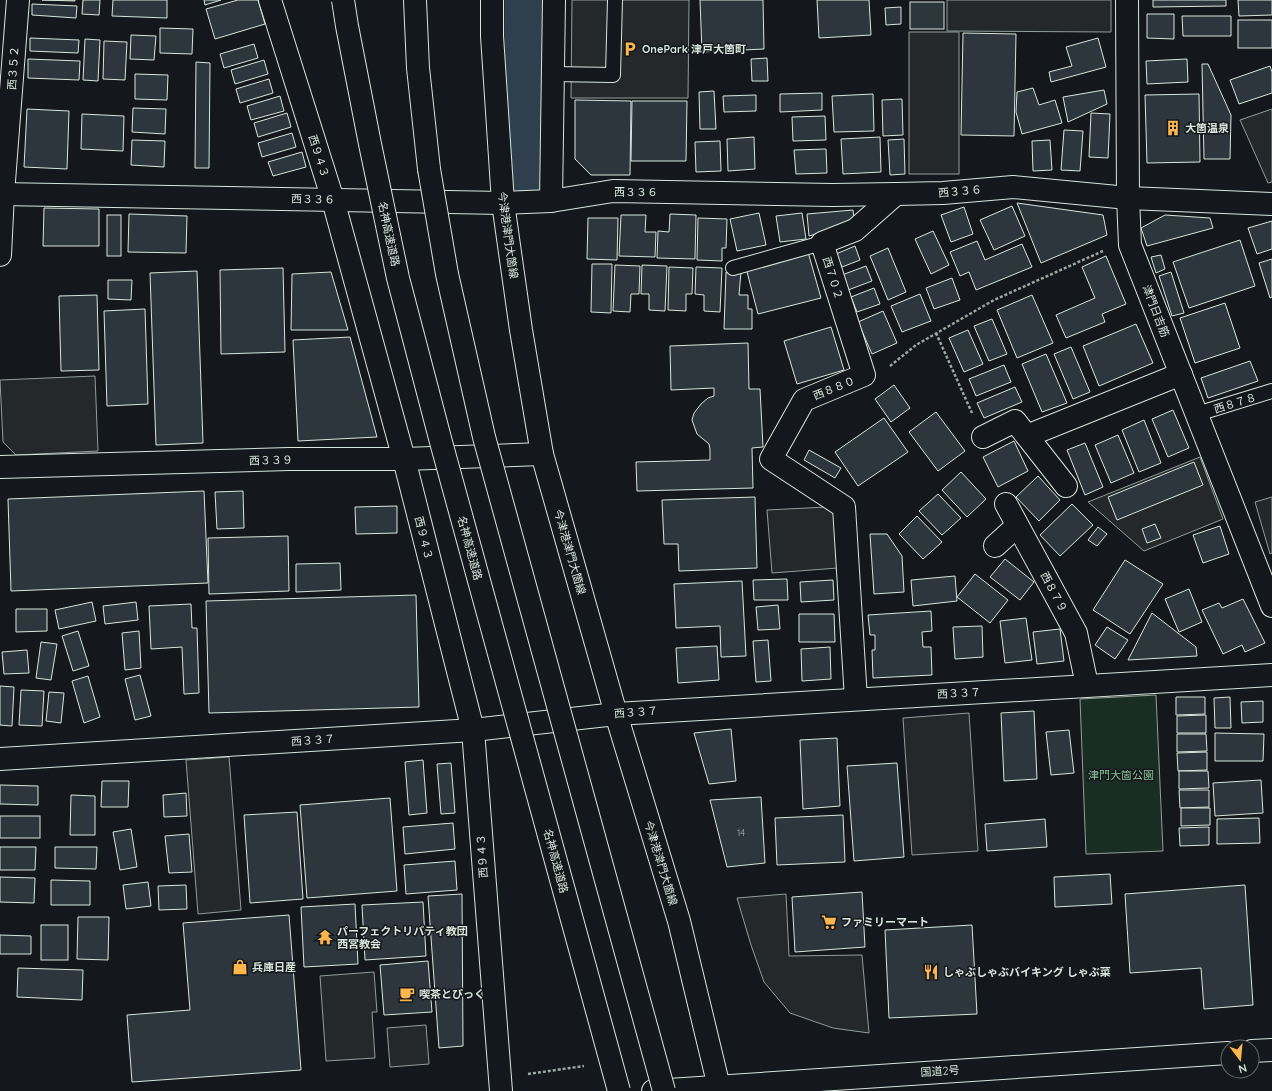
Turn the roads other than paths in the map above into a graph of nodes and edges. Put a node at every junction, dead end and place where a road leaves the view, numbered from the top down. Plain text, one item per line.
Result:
1 (18, 0) edge
2 (270, 0) edge
3 (343, 0) edge
4 (415, 0) edge
5 (492, 0) edge
6 (554, 0) edge
7 (615, 0) edge
8 (1127, 0) edge
9 (554, 74) junction
10 (1, 194) edge
11 (896, 194) junction
12 (1128, 198) junction
13 (333, 200) junction
14 (551, 201) junction
15 (503, 203) junction
16 (1272, 204) edge
17 (822, 243) junction
18 (0, 255) edge
19 (733, 268) dead end
20 (1181, 374) junction
21 (864, 376) joint
22 (1272, 391) edge
23 (1197, 414) junction
24 (1027, 436) junction
25 (983, 437) road end
26 (542, 454) junction
27 (404, 459) junction
28 (0, 467) edge
29 (1066, 486) dead end
30 (1006, 504) dead end
31 (1018, 526) junction
32 (994, 546) dead end
33 (1272, 606) edge
34 (1272, 675) edge
35 (1087, 685) junction
36 (856, 698) junction
37 (616, 714) junction
38 (473, 730) junction
39 (0, 759) edge
40 (1272, 1050) edge
41 (1260, 1051) edge
42 (1220, 1054) edge
43 (720, 1089) edge
44 (501, 1091) edge
45 (619, 1091) edge
46 (653, 1091) edge
47 (664, 1091) edge

1 - 10 main road, 西３５２
2 - 13 main road, 西９４３
3 - 45 main road, 名神高速道路, bridge
4 - 47 main road, bridge
5 - 15 main road, 今津港津門大箇線
6 - 9 main road
7 - 9 lane
8 - 12 main road, 津門日吉筋
9 - 14 main road
10 - 13 main road, 西３３６
10 - 18 main road, 西３５２
11 - 12 main road, 西３３６
11 - 14 main road, 西３３６
11 - 17 main road, 西７０２
12 - 16 main road, 西３３６
12 - 20 main road, 津門日吉筋
13 - 15 main road, 西３３６
13 - 27 main road, 西９４３
14 - 15 main road, 西３３６
15 - 26 main road, 今津港津門大箇線
17 - 19 lane
17 - 21 main road, 西７０２
20 - 23 main road, 津門日吉筋
20 - 24 main road
21 - 36 main road, 西８８０
22 - 23 lane, 西８７８
23 - 33 main road, 津門日吉筋
24 - 25 main road
24 - 29 main road
26 - 27 main road, 西３３９
26 - 37 main road, 今津港津門大箇線
27 - 28 main road, 西３３９
27 - 38 main road, 西９４３
30 - 31 main road, 西８７９
31 - 32 main road
31 - 35 main road, 西８７９
34 - 35 main road, 西３３７
35 - 36 main road, 西３３７
36 - 37 main road, 西３３７
37 - 38 main road, 西３３７
37 - 43 main road, 今津港津門大箇線
38 - 39 main road, 西３３７
38 - 44 main road, 西９４３
40 - 41 main road
42 - 43 main road, 国道2号
43 - 46 main road, 国道2号

